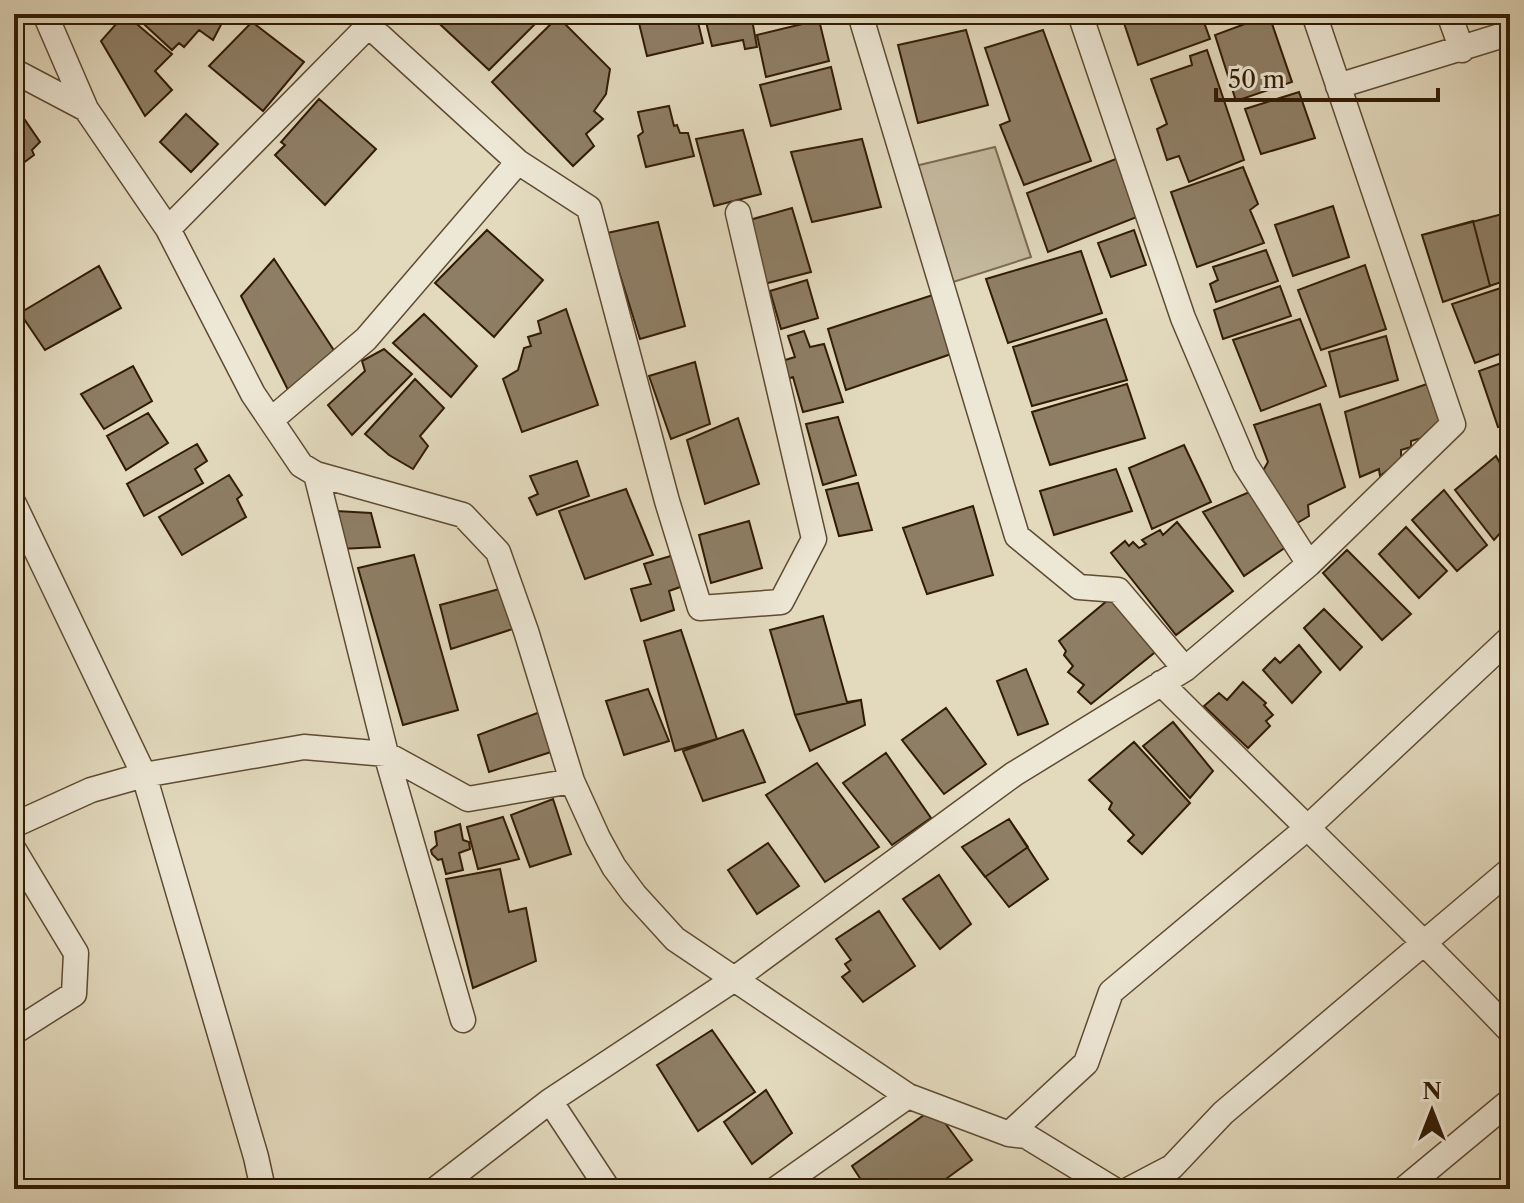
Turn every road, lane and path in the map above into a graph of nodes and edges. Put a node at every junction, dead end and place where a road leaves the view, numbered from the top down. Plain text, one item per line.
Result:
1 (45, 14) edge
2 (860, 14) edge
3 (1080, 14) edge
4 (1314, 14) edge
5 (1449, 14) edge
6 (375, 20) edge
7 (1510, 33) edge
8 (1462, 50) junction
9 (14, 71) edge
10 (1338, 86) junction
11 (86, 109) junction
12 (518, 162) junction
13 (738, 213) dead end
14 (168, 229) junction
15 (271, 420) junction
16 (316, 474) junction
17 (14, 504) edge
18 (1309, 564) junction
19 (1510, 638) edge
20 (1185, 669) junction
21 (1161, 683) junction
22 (386, 754) junction
23 (144, 775) junction
24 (572, 781) junction
25 (14, 825) edge
26 (1306, 829) junction
27 (18, 866) edge
28 (1510, 870) edge
29 (1424, 941) junction
30 (733, 980) junction
31 (463, 1020) dead end
32 (1510, 1031) edge
33 (14, 1032) edge
34 (908, 1096) junction
35 (550, 1101) junction
36 (1510, 1101) edge
37 (1009, 1134) junction
38 (263, 1189) edge
39 (436, 1189) edge
40 (608, 1189) edge
41 (776, 1189) edge
42 (1113, 1189) edge
43 (1130, 1189) edge
44 (1404, 1189) edge

1 - 11 street
2 - 20 street
3 - 18 street
4 - 10 street
5 - 8 street
6 - 12 street
6 - 14 street
7 - 8 street
8 - 10 street
9 - 11 street
10 - 18 street
11 - 14 street
12 - 13 street
12 - 15 street
14 - 15 street
15 - 16 street
16 - 22 street
16 - 24 street
17 - 23 street
18 - 20 street
19 - 26 street
20 - 21 street
21 - 26 street
21 - 30 street
22 - 23 street
22 - 24 street
22 - 31 street
23 - 25 street
23 - 38 street
24 - 30 street
26 - 29 street
26 - 37 street
27 - 33 street
28 - 29 street
29 - 32 street
29 - 43 street
30 - 34 street
30 - 35 street
34 - 37 street
34 - 41 street
35 - 39 street
35 - 40 street
36 - 44 street
37 - 42 street

